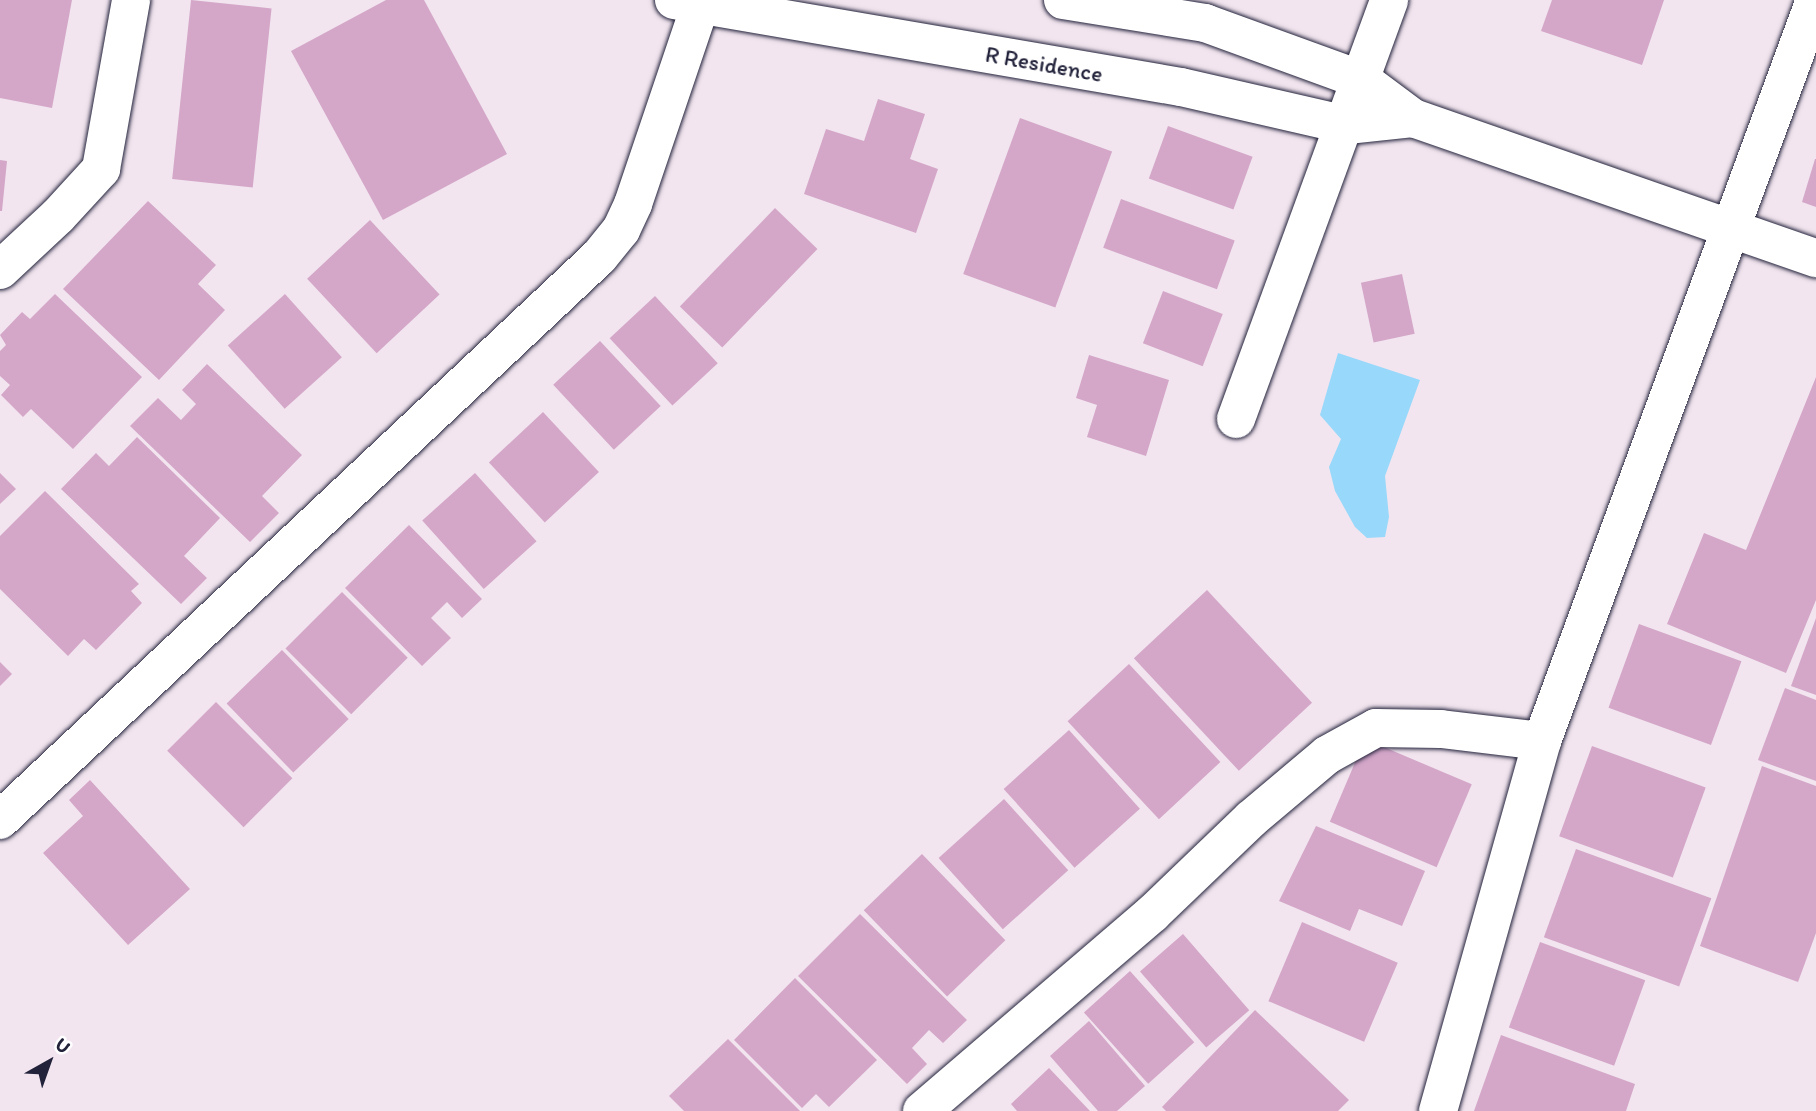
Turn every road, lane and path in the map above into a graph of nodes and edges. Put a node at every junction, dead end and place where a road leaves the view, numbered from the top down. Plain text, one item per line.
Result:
1 (131, 0) edge
2 (1063, 0) edge
3 (1389, 0) edge
4 (692, 2) edge
5 (1810, 4) edge
6 (1362, 80) junction
7 (1413, 118) junction
8 (1347, 125) junction
9 (1728, 228) junction
10 (1816, 258) edge
11 (0, 270) edge
12 (1236, 419) dead end
13 (1542, 741) junction
14 (0, 820) edge
15 (922, 1111) edge
16 (1438, 1111) edge

1 - 11 street
2 - 6 street
3 - 6 street
4 - 8 street, R Residence
4 - 14 street
5 - 9 street
6 - 7 street
6 - 8 street
7 - 8 street, R Residence
7 - 9 street
8 - 12 street
9 - 10 street
9 - 13 street
13 - 15 street
13 - 16 street

